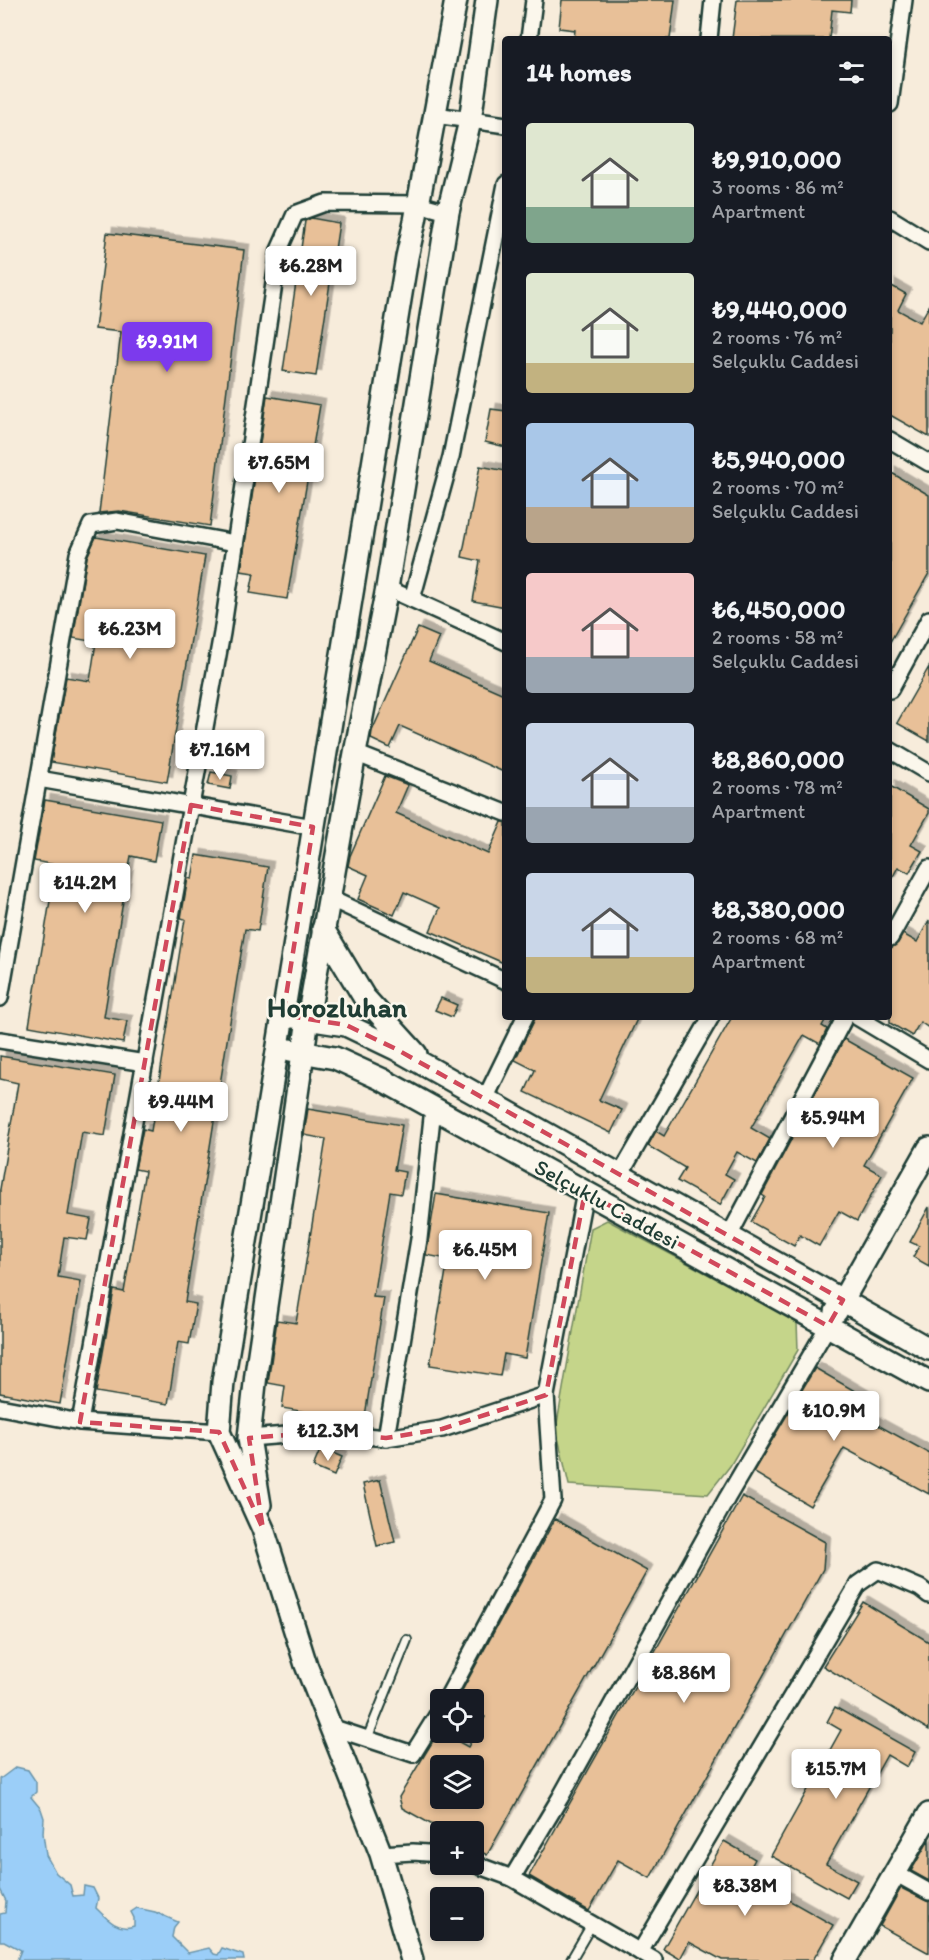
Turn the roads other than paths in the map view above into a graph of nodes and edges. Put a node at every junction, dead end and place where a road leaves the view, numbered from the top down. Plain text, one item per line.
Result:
1 (456, 0) edge
2 (487, 0) edge
3 (534, 0) edge
4 (713, 0) edge
5 (904, 0) edge
6 (529, 36) edge
7 (709, 36) edge
8 (892, 89) edge
9 (435, 115) junction
10 (470, 121) junction
11 (502, 125) edge
12 (418, 204) junction
13 (502, 204) edge
14 (448, 212) junction
15 (892, 219) edge
16 (929, 242) edge
17 (892, 441) edge
18 (929, 463) edge
19 (235, 543) junction
20 (387, 588) junction
21 (412, 599) junction
22 (929, 619) edge
23 (502, 640) edge
24 (892, 686) edge
25 (892, 751) edge
26 (355, 753) junction
27 (929, 773) edge
28 (39, 779) junction
29 (191, 805) junction
30 (502, 811) edge
31 (313, 827) junction
32 (929, 868) edge
33 (329, 898) junction
34 (323, 929) junction
35 (892, 934) edge
36 (502, 979) edge
37 (0, 998) edge
38 (283, 1015) junction
39 (308, 1019) junction
40 (524, 1020) edge
41 (709, 1020) edge
42 (843, 1020) edge
43 (862, 1020) edge
44 (0, 1040) edge
45 (277, 1048) junction
46 (303, 1052) junction
47 (929, 1060) edge
48 (145, 1063) junction
49 (429, 1068) junction
50 (485, 1099) junction
51 (434, 1108) junction
52 (929, 1148) edge
53 (620, 1175) junction
54 (585, 1192) junction
55 (729, 1236) junction
56 (843, 1300) junction
57 (828, 1326) junction
58 (929, 1348) edge
59 (929, 1382) edge
60 (546, 1395) junction
61 (0, 1407) edge
62 (80, 1422) junction
63 (219, 1432) junction
64 (249, 1438) junction
65 (386, 1438) junction
66 (263, 1529) junction
67 (929, 1595) edge
68 (407, 1640) dead end
69 (452, 1689) edge
70 (331, 1727) junction
71 (430, 1727) edge
72 (367, 1739) junction
73 (929, 1814) edge
74 (430, 1853) edge
75 (381, 1854) junction
76 (484, 1868) edge
77 (895, 1873) junction
78 (512, 1878) junction
79 (929, 1892) edge
80 (592, 1924) junction
81 (640, 1952) junction
82 (412, 1960) edge
83 (571, 1960) edge
84 (654, 1960) edge
85 (845, 1960) edge

1 - 9 street
2 - 10 street
3 - 6 street
4 - 7 street
5 - 8 street
9 - 10 street
9 - 12 street
10 - 11 street
10 - 14 street
12 - 14 street
12 - 19 street
12 - 31 street
13 - 21 street
14 - 20 street
15 - 16 street
17 - 18 street
19 - 28 street
19 - 29 street
20 - 21 street
20 - 26 street
21 - 23 street
22 - 24 street
25 - 27 street
26 - 30 street
26 - 33 street
28 - 29 street
28 - 37 street
29 - 31 street
29 - 48 street
31 - 38 street
32 - 35 street
33 - 34 street
33 - 36 street
34 - 39 street
34 - 49 street
38 - 39 street, Selçuklu Caddesi
38 - 45 street
39 - 46 street
39 - 49 street, Selçuklu Caddesi
40 - 50 street
41 - 53 street
42 - 55 street
43 - 47 street
44 - 48 street
45 - 46 street, Selçuklu Caddesi
45 - 63 street
46 - 51 street, Selçuklu Caddesi
46 - 64 street
48 - 62 street
49 - 50 street, Selçuklu Caddesi
50 - 53 street, Selçuklu Caddesi
51 - 54 street, Selçuklu Caddesi
51 - 65 street
52 - 56 street
53 - 55 street, Selçuklu Caddesi
54 - 57 street, Selçuklu Caddesi
54 - 60 street
55 - 56 street, Selçuklu Caddesi
56 - 57 street
56 - 58 street, Selçuklu Caddesi
57 - 59 street, Selçuklu Caddesi
57 - 78 street
60 - 65 street
60 - 69 street
61 - 62 street
62 - 63 street
63 - 66 street
64 - 65 street
64 - 66 street
66 - 70 street
67 - 81 street
68 - 72 lane
70 - 72 street
70 - 75 street
71 - 72 street
73 - 77 street
74 - 75 street
75 - 82 street
76 - 78 street
77 - 79 street
77 - 85 street
78 - 80 street
80 - 81 street
80 - 83 lane
81 - 84 street

